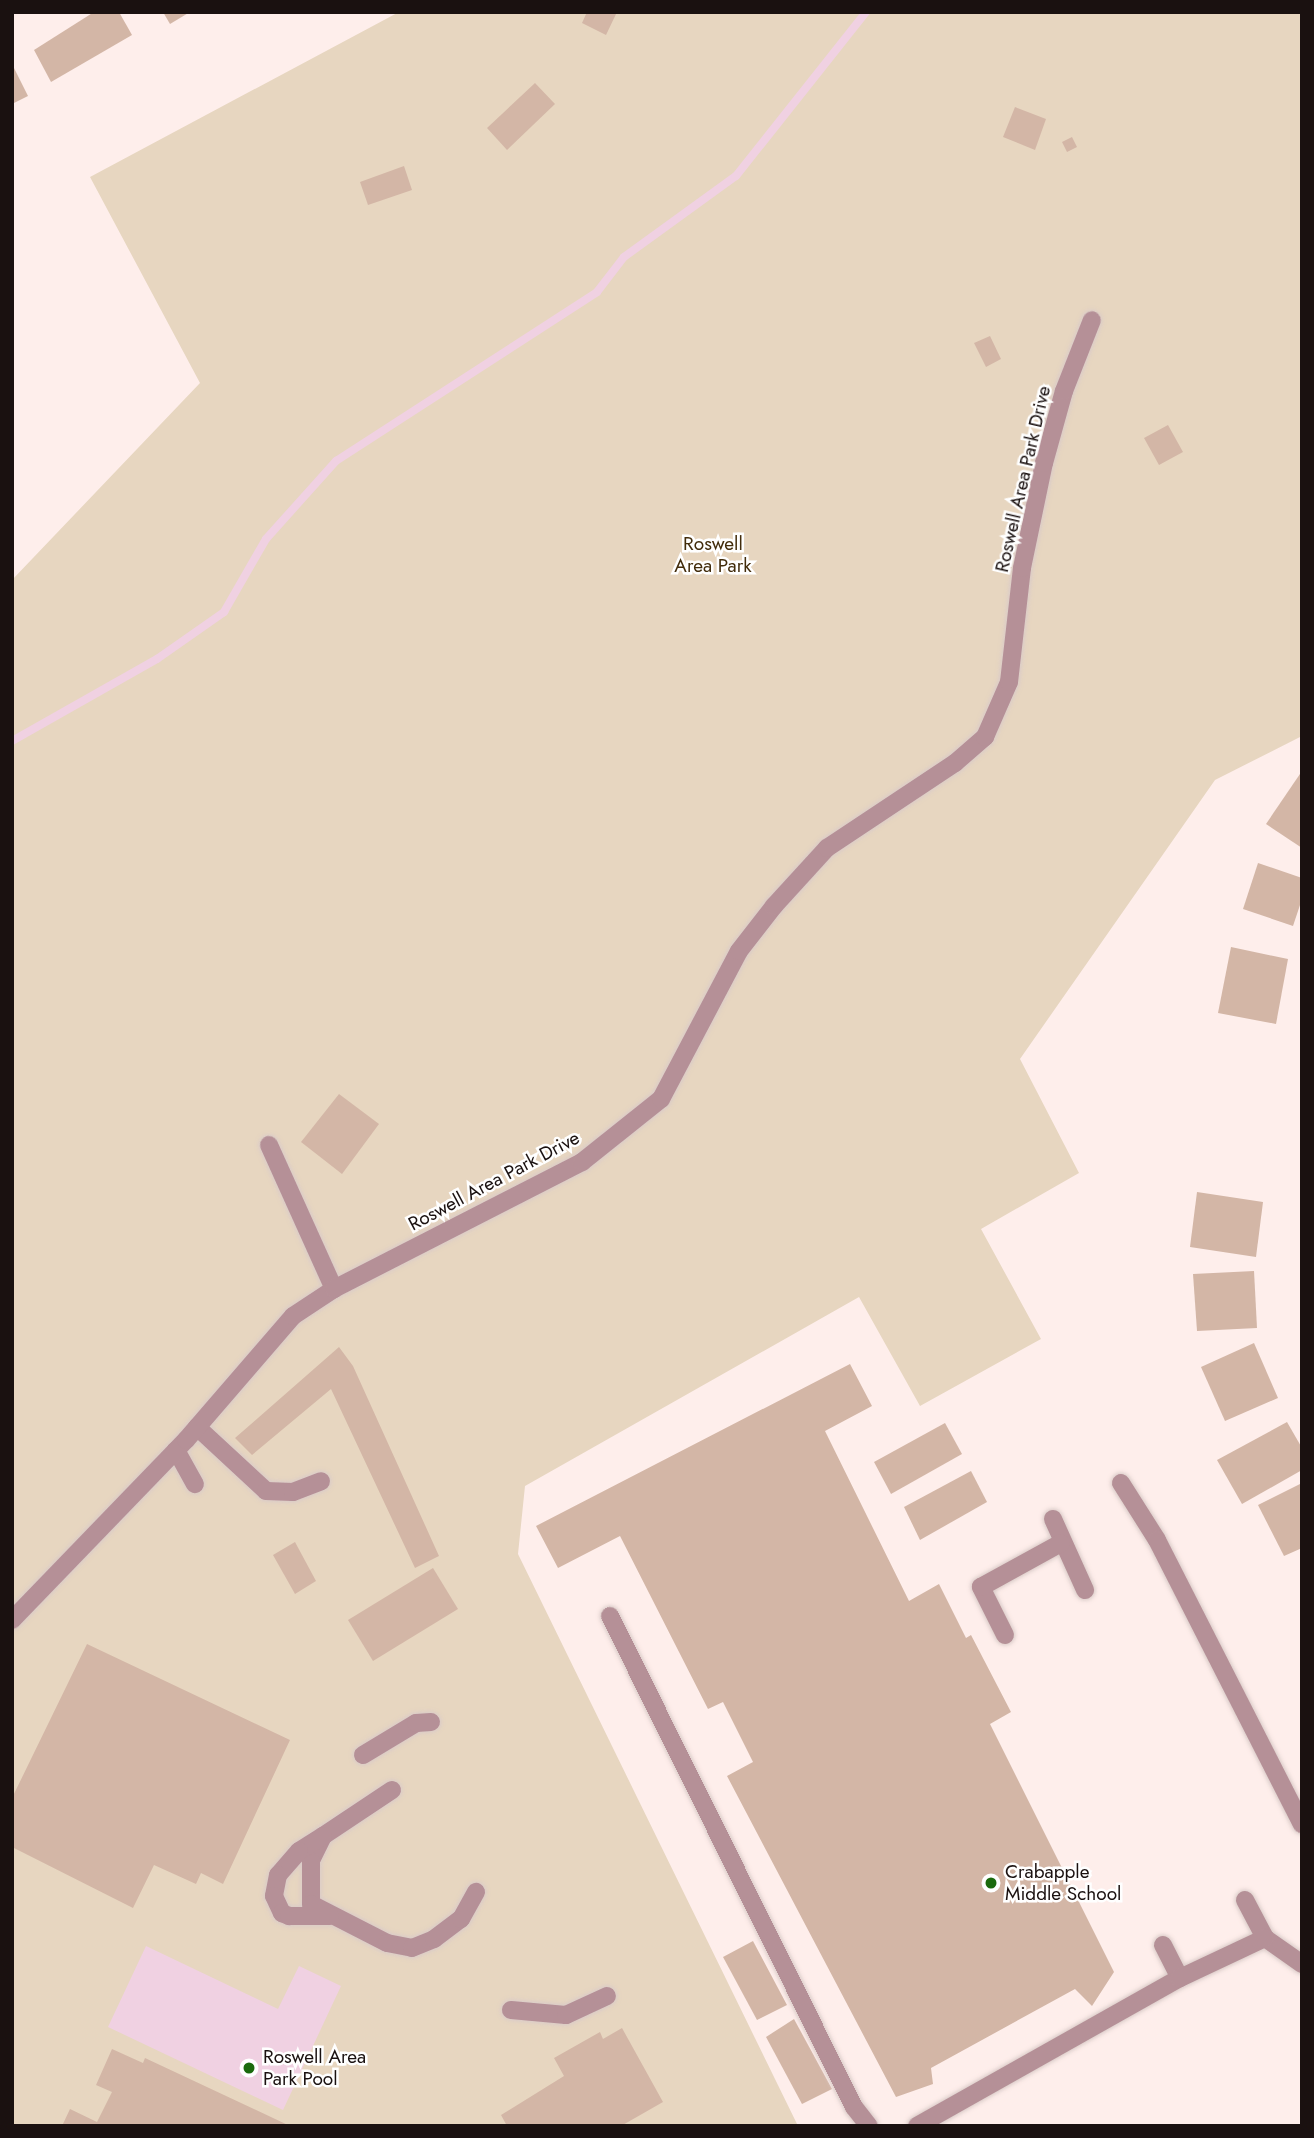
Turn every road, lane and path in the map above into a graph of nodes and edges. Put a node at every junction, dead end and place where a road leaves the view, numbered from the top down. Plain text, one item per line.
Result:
1 (1093, 320) dead end
2 (269, 1145) dead end
3 (334, 1289) junction
4 (197, 1427) junction
5 (176, 1450) junction
6 (321, 1481) dead end
7 (195, 1483) dead end
8 (1121, 1483) dead end
9 (1053, 1519) dead end
10 (1061, 1543) junction
11 (1085, 1590) dead end
12 (610, 1616) dead end
13 (12, 1620) edge
14 (1005, 1635) dead end
15 (431, 1722) dead end
16 (363, 1755) dead end
17 (392, 1790) dead end
18 (1302, 1824) edge
19 (323, 1836) junction
20 (476, 1892) dead end
21 (1245, 1900) dead end
22 (330, 1916) junction
23 (1265, 1938) junction
24 (1163, 1945) dead end
25 (1302, 1964) edge
26 (1180, 1978) junction
27 (607, 1996) dead end
28 (511, 2010) dead end
29 (869, 2126) edge
30 (917, 2126) edge

1 - 3 street, Roswell Area Park Drive
2 - 3 street
3 - 4 street, Roswell Area Park Drive
4 - 5 street, Roswell Area Park Drive
4 - 6 street
5 - 7 street
5 - 13 street, Roswell Area Park Drive
8 - 18 street
9 - 10 street
10 - 11 street
10 - 14 street
12 - 29 street
15 - 16 street
17 - 19 street
19 - 22 street
19 - 22 street
20 - 22 street
21 - 23 street
23 - 25 street
23 - 26 street
24 - 26 street
26 - 30 street
27 - 28 street

